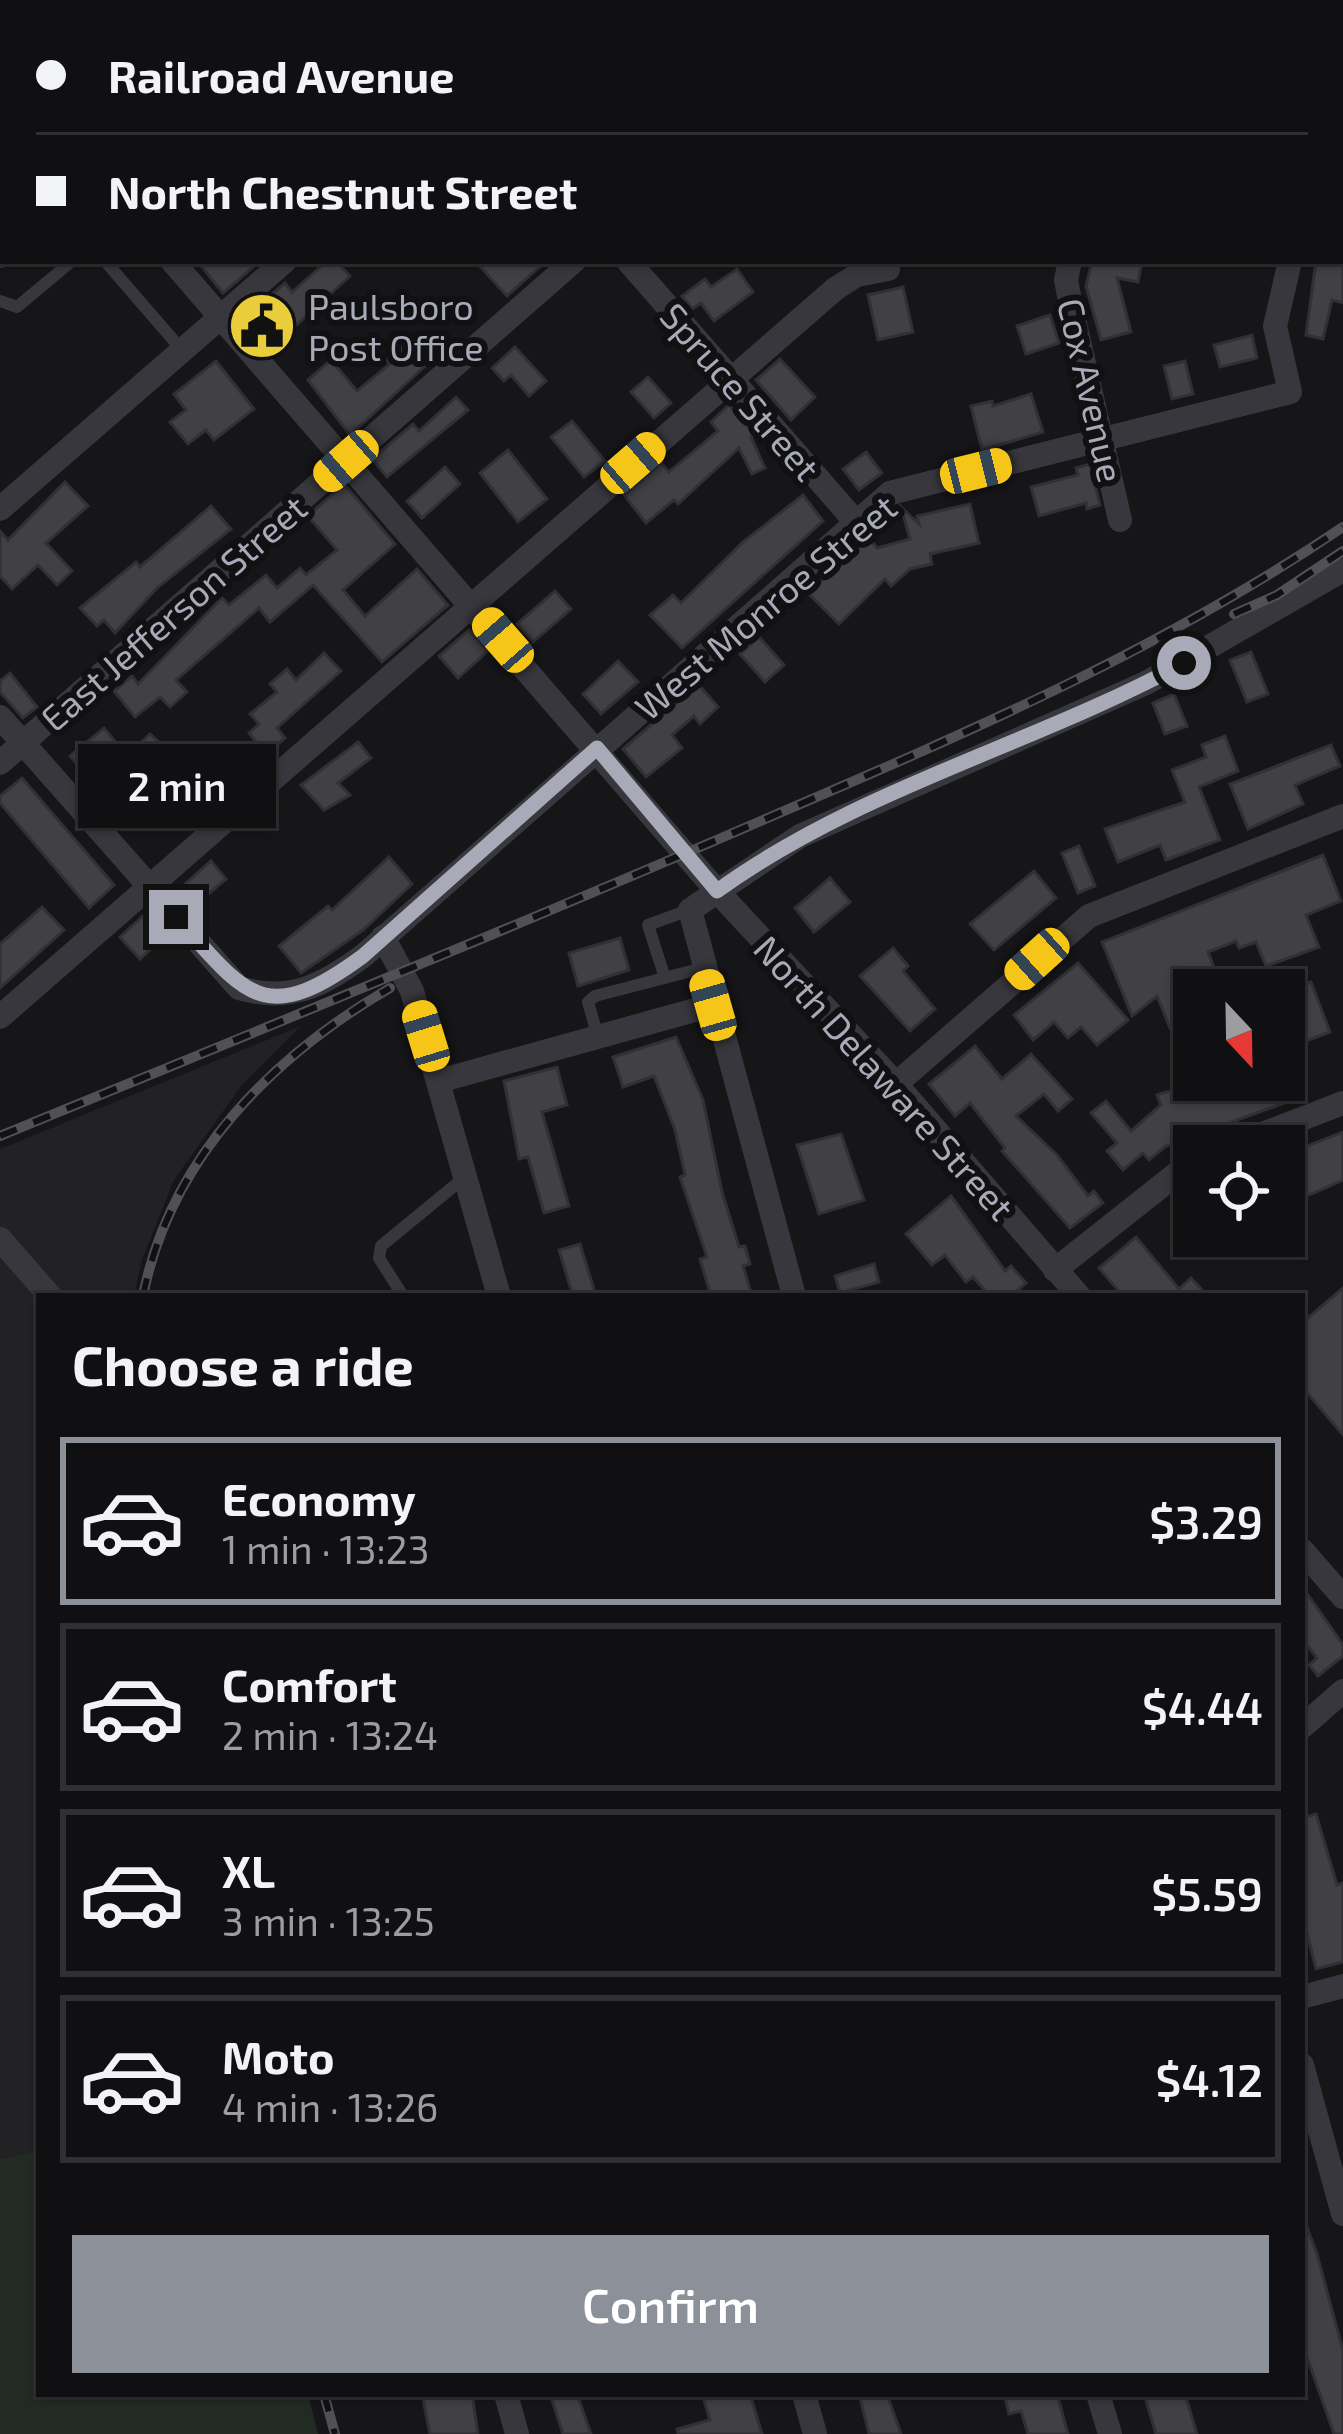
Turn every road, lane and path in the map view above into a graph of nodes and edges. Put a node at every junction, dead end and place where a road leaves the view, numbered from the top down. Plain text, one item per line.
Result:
1 (68, 264) edge
2 (108, 264) edge
3 (175, 264) edge
4 (281, 264) edge
5 (571, 264) edge
6 (631, 264) edge
7 (1070, 264) edge
8 (1289, 264) edge
9 (888, 269) dead end
10 (0, 301) edge
11 (220, 317) junction
12 (182, 350) junction
13 (730, 379) junction
14 (1106, 439) junction
15 (346, 461) junction
16 (0, 509) edge
17 (1120, 520) dead end
18 (855, 521) junction
19 (1343, 570) edge
20 (472, 604) junction
21 (0, 717) edge
22 (22, 743) junction
23 (597, 748) junction
24 (0, 763) edge
25 (1343, 816) edge
26 (148, 887) junction
27 (717, 891) junction
28 (690, 910) junction
29 (383, 937) junction
30 (703, 968) junction
31 (665, 978) junction
32 (713, 1005) junction
33 (0, 1018) edge
34 (598, 1037) junction
35 (439, 1081) junction
36 (896, 1084) junction
37 (1343, 1103) edge
38 (1286, 1125) edge
39 (466, 1176) junction
40 (1173, 1177) edge
41 (0, 1239) edge
42 (1055, 1270) junction
43 (47, 1293) edge
44 (401, 1293) edge
45 (499, 1293) edge
46 (793, 1293) edge
47 (1076, 1293) edge
48 (1305, 1553) edge
49 (1342, 1593) edge
50 (1343, 1691) edge
51 (1305, 1724) edge
52 (1343, 1986) edge
53 (1305, 1996) edge
54 (1305, 2076) edge
55 (1343, 2214) edge
56 (507, 2397) edge
57 (805, 2397) edge
58 (1100, 2397) edge
59 (517, 2434) edge
60 (815, 2434) edge
61 (1110, 2434) edge

1 - 10 lane
2 - 12 lane
3 - 11 street, North Delaware Street
4 - 11 street
5 - 15 street, East Jefferson Street
6 - 13 street, Spruce Street
7 - 14 street, Cox Avenue
8 - 14 street, West Monroe Street
9 - 13 street
11 - 12 street
11 - 15 street, North Delaware Street
12 - 16 street
13 - 18 street, Spruce Street
13 - 20 street
14 - 17 street, Cox Avenue
14 - 18 street, West Monroe Street
15 - 20 street, North Delaware Street
15 - 22 street, East Jefferson Street
18 - 23 street, West Monroe Street
19 - 27 street
20 - 23 street, North Delaware Street
20 - 26 street
21 - 22 street
22 - 24 street, East Jefferson Street
22 - 26 street
23 - 27 street, North Delaware Street
23 - 29 street, West Monroe Street
25 - 36 street
26 - 29 street, West Monroe Street
26 - 33 street
27 - 28 street
27 - 36 street, North Delaware Street
28 - 30 street
28 - 31 lane
29 - 35 street
30 - 31 lane
30 - 32 street
31 - 34 lane
32 - 34 street
32 - 46 street
34 - 35 street
35 - 39 street
36 - 42 street, North Delaware Street
37 - 38 street
39 - 44 lane
39 - 45 street
40 - 42 street
41 - 43 street
42 - 47 street, North Delaware Street
48 - 49 street
50 - 51 street
52 - 53 street
54 - 55 street
56 - 59 street
57 - 60 street
58 - 61 street

